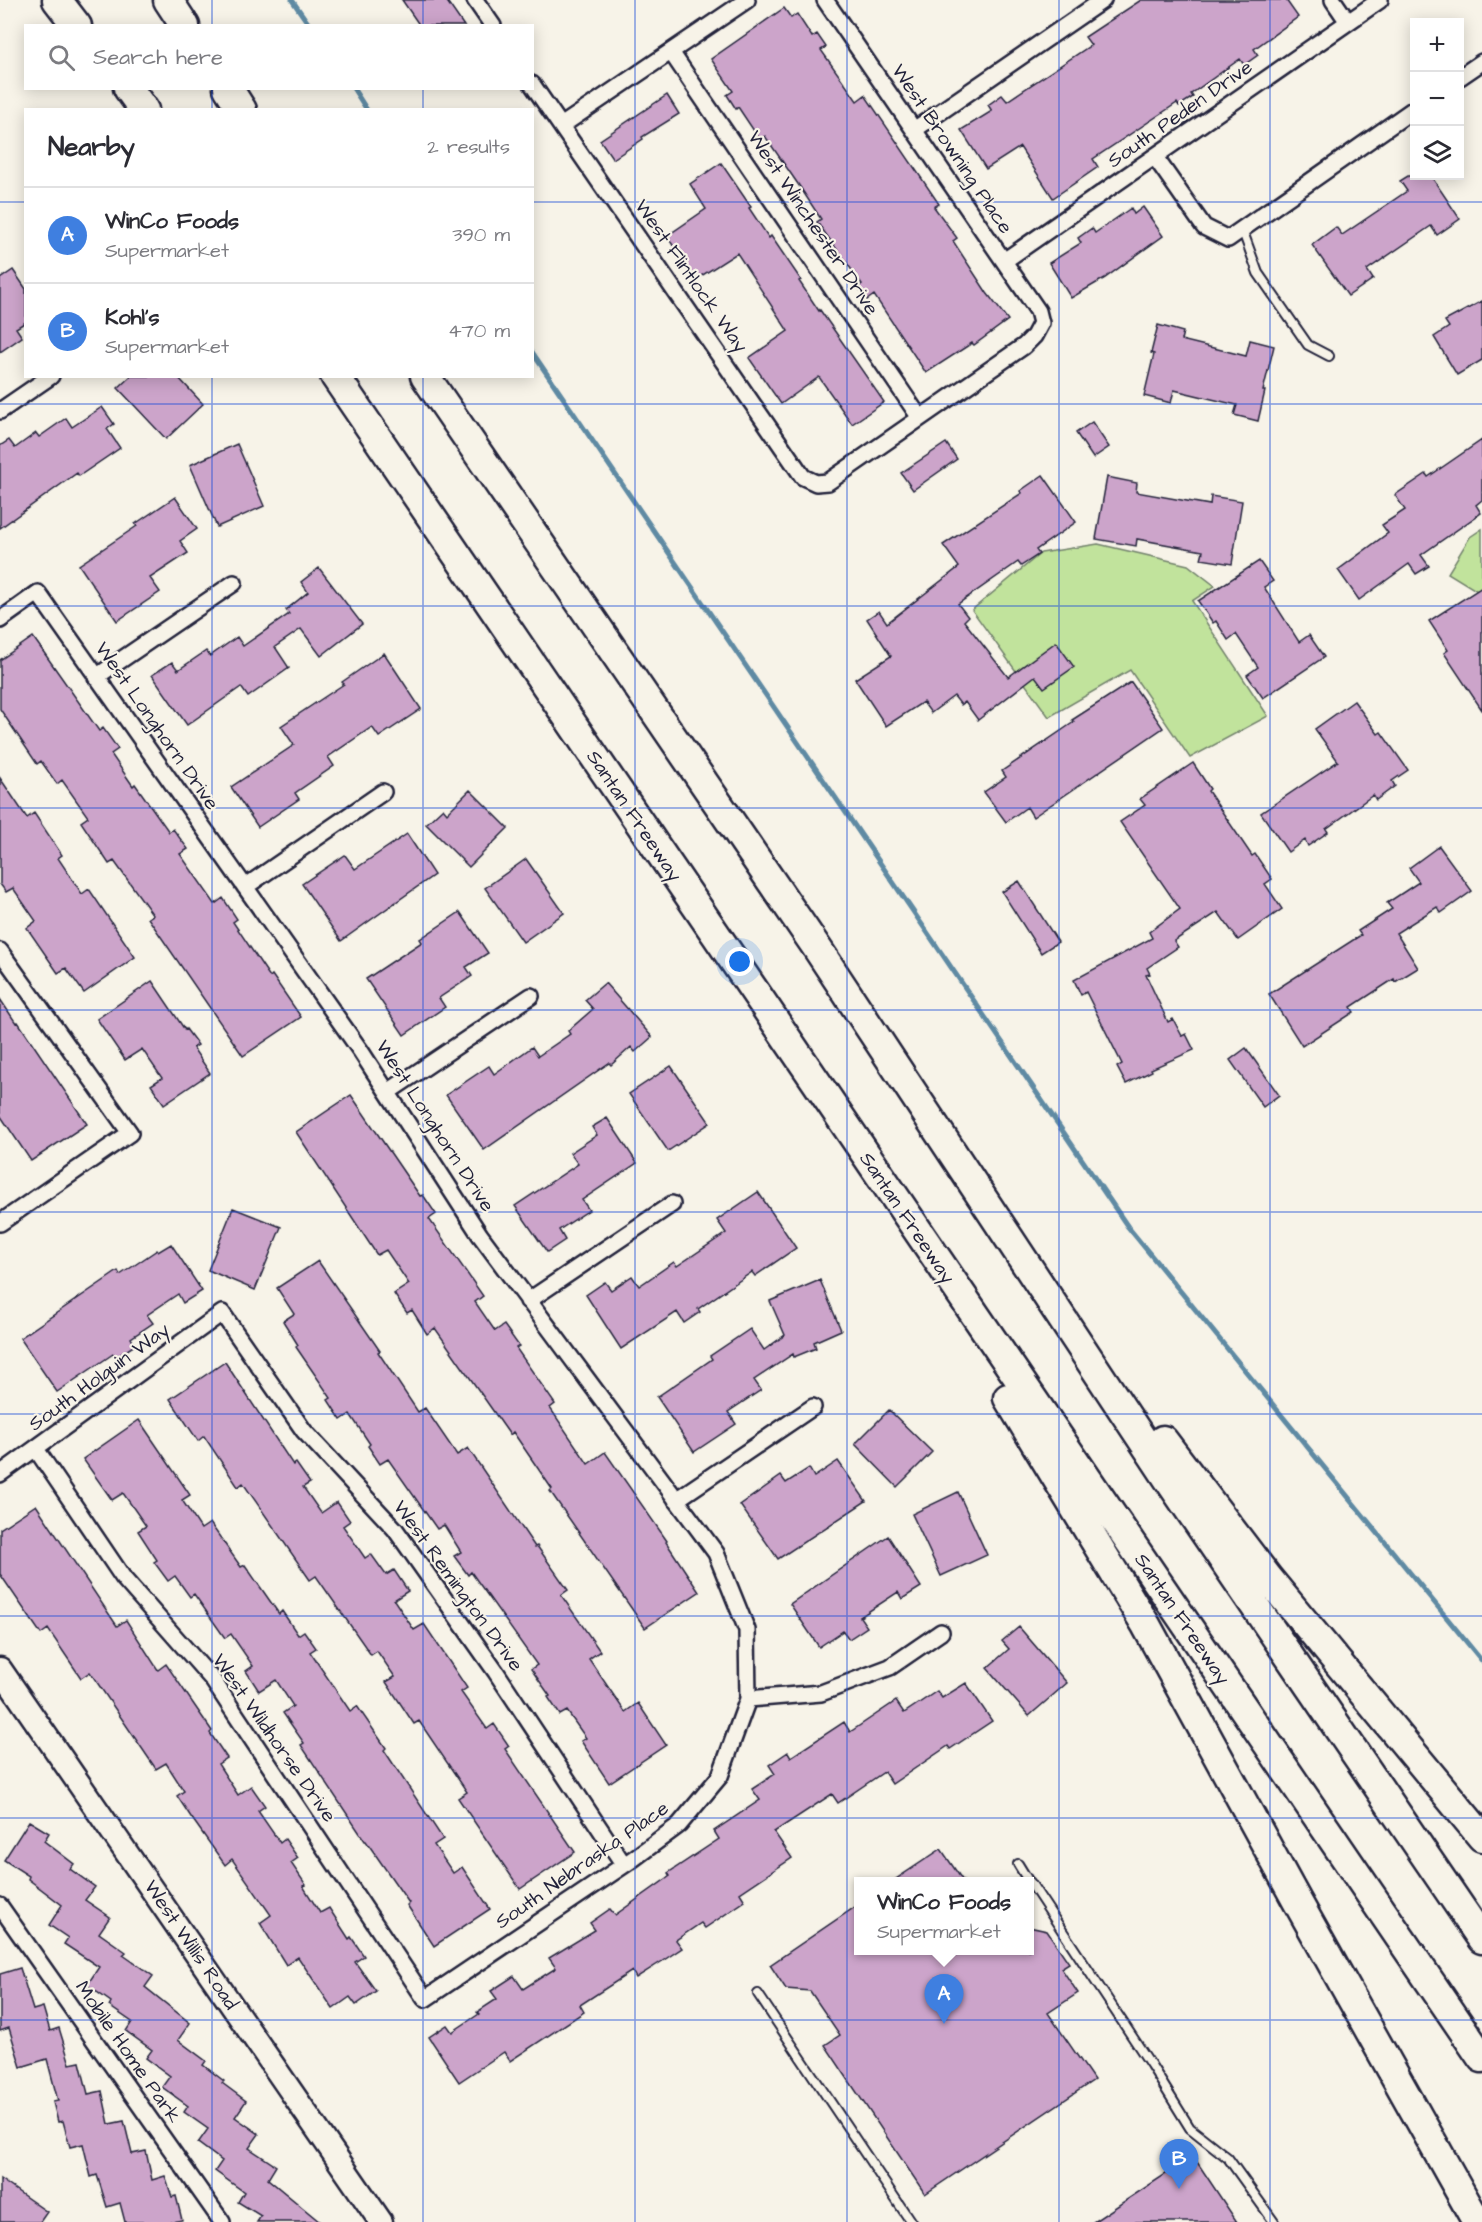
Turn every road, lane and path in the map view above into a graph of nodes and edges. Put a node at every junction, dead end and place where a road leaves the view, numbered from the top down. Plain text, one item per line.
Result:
1 (57, 0) edge
2 (79, 0) edge
3 (168, 0) edge
4 (186, 0) edge
5 (475, 0) edge
6 (747, 0) edge
7 (825, 0) edge
8 (1103, 0) edge
9 (1333, 0) edge
10 (1380, 0) edge
11 (1348, 22) junction
12 (75, 24) edge
13 (95, 24) edge
14 (184, 24) edge
15 (201, 24) edge
16 (491, 24) edge
17 (671, 52) junction
18 (1482, 62) edge
19 (1464, 74) edge
20 (534, 87) edge
21 (129, 90) edge
22 (140, 90) edge
23 (229, 90) edge
24 (241, 90) edge
25 (143, 108) edge
26 (152, 108) edge
27 (242, 108) edge
28 (252, 108) edge
29 (1410, 112) edge
30 (561, 126) junction
31 (914, 130) junction
32 (1155, 157) junction
33 (1242, 229) junction
34 (1004, 261) junction
35 (1329, 356) dead end
36 (48, 378) edge
37 (335, 378) edge
38 (426, 378) edge
39 (0, 411) edge
40 (920, 418) junction
41 (234, 583) dead end
42 (0, 620) edge
43 (96, 677) junction
44 (383, 792) dead end
45 (245, 887) junction
46 (0, 951) edge
47 (531, 996) dead end
48 (388, 1092) junction
49 (672, 1204) dead end
50 (0, 1223) edge
51 (940, 1265) junction
52 (1042, 1288) junction
53 (528, 1301) junction
54 (222, 1313) joint
55 (813, 1407) dead end
56 (36, 1449) junction
57 (0, 1474) edge
58 (676, 1500) junction
59 (941, 1632) dead end
60 (0, 1669) edge
61 (748, 1699) junction
62 (1482, 1837) edge
63 (1018, 1864) dead end
64 (624, 1865) junction
65 (1026, 1877) edge
66 (1034, 1890) edge
67 (0, 1906) edge
68 (1482, 1939) edge
69 (758, 1994) dead end
70 (425, 1999) joint
71 (1482, 2058) edge
72 (222, 2222) edge
73 (381, 2222) edge
74 (911, 2222) edge
75 (1274, 2222) edge
76 (1477, 2222) edge

1 - 12 highway
2 - 13 highway
3 - 14 highway
4 - 15 highway
5 - 16 street
6 - 17 street
7 - 31 street, West Browning Place
8 - 31 street
9 - 11 street
10 - 11 street, South Peden Drive
11 - 32 street, South Peden Drive
17 - 30 street
17 - 40 street, West Winchester Drive
18 - 19 street
20 - 30 street, West Flintlock Way
21 - 25 highway
22 - 26 highway
23 - 27 highway
24 - 28 highway
29 - 33 street
30 - 40 street, West Flintlock Way
31 - 34 street, West Browning Place
32 - 33 street
32 - 34 street, South Peden Drive
33 - 35 lane
34 - 40 street, West Browning Place
36 - 39 street
37 - 51 highway, Santan Freeway
38 - 52 highway
41 - 43 street
42 - 43 street, West Longhorn Drive
43 - 45 street, West Longhorn Drive
44 - 45 street
45 - 48 street, West Longhorn Drive
46 - 50 street
47 - 48 street
48 - 53 street, West Longhorn Drive
49 - 53 street
51 - 71 highway, Santan Freeway
51 - 76 highway
52 - 62 highway
52 - 68 highway
53 - 58 street, West Longhorn Drive
54 - 56 street, South Holguin Way
54 - 64 street, West Remington Drive
55 - 58 street
56 - 57 street, South Holguin Way
56 - 70 street, West Wildhorse Drive
58 - 61 street, West Longhorn Drive
59 - 61 street
60 - 73 street, West Willis Road
61 - 64 street, South Nebraska Place
63 - 65 lane
64 - 70 street, South Nebraska Place
66 - 75 lane
67 - 72 street, Mobile Home Park
69 - 74 lane

